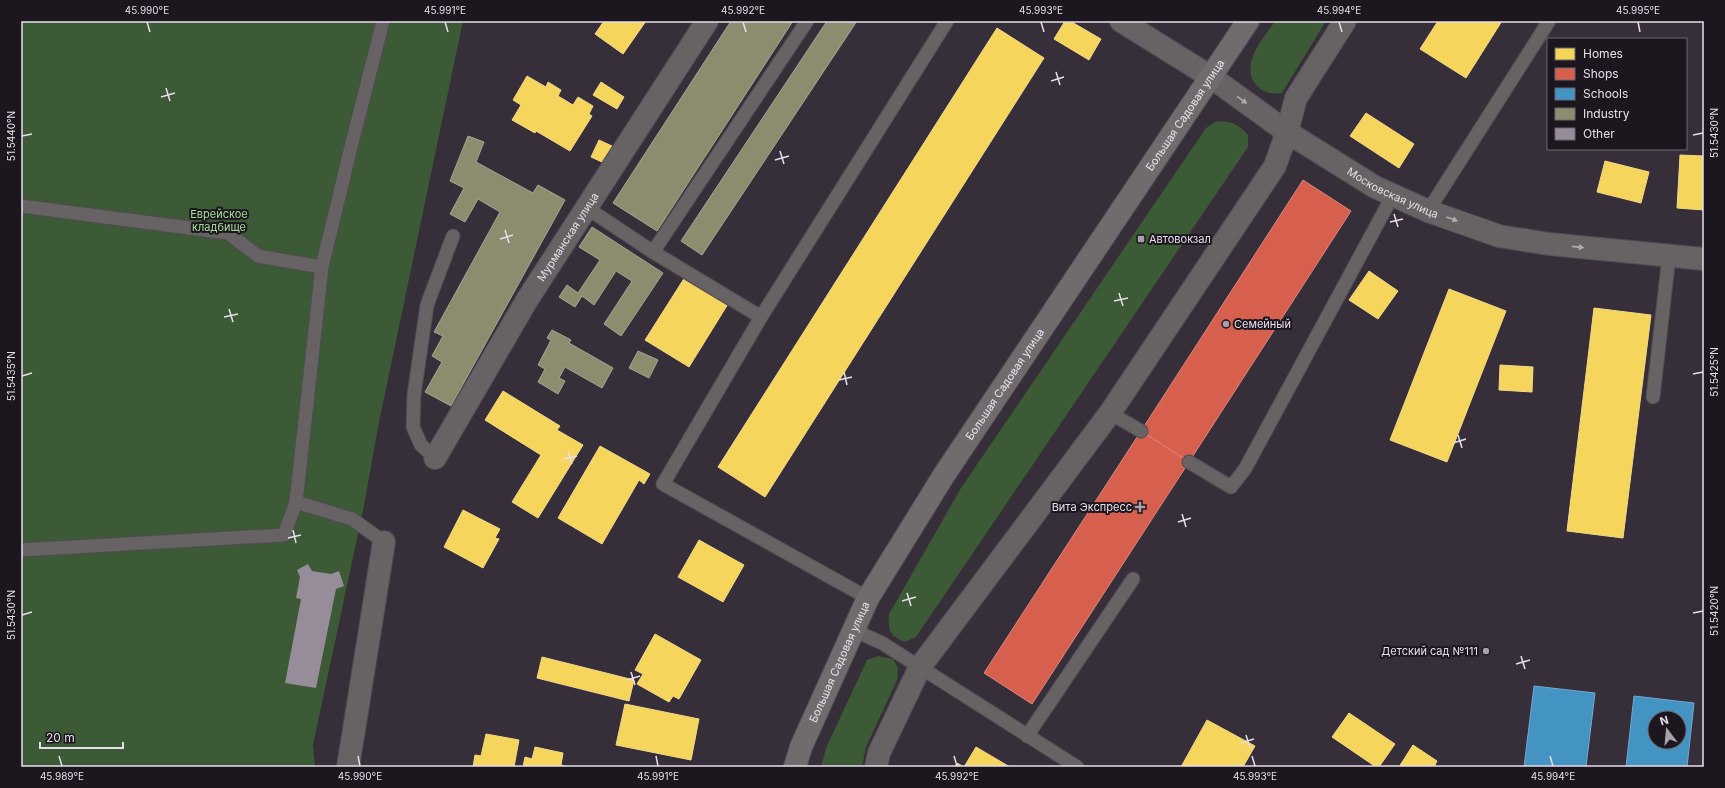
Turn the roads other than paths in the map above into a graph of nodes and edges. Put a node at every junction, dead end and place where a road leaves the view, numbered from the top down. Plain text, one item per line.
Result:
1 (383, 21) edge
2 (707, 21) edge
3 (807, 21) edge
4 (947, 21) edge
5 (1121, 21) edge
6 (1248, 21) edge
7 (1345, 21) edge
8 (1549, 21) edge
9 (1144, 27) edge
10 (1211, 77) junction
11 (1287, 132) junction
12 (1393, 195) junction
13 (21, 206) edge
14 (588, 208) junction
15 (1428, 211) junction
16 (453, 236) dead end
17 (653, 252) junction
18 (1669, 256) junction
19 (1704, 259) edge
20 (322, 267) junction
21 (761, 317) junction
22 (1653, 397) dead end
23 (1110, 413) junction
24 (1141, 431) dead end
25 (435, 458) joint
26 (1189, 462) dead end
27 (296, 502) junction
28 (384, 542) joint
29 (21, 550) edge
30 (1133, 579) dead end
31 (868, 598) junction
32 (853, 630) junction
33 (920, 666) junction
34 (1027, 736) junction
35 (348, 767) edge
36 (795, 767) edge
37 (876, 767) edge
38 (1077, 767) edge

1 - 20 lane
2 - 14 street, Мурманская улица
3 - 17 lane
4 - 21 lane
5 - 9 street, Московская улица
6 - 10 main road, Большая Садовая улица
7 - 11 street
8 - 15 lane
9 - 10 street, Московская улица
10 -> 11 street, Московская улица
10 - 31 main road, Большая Садовая улица
11 - 12 street, Московская улица
11 - 23 street
12 - 15 street, Московская улица
12 - 26 lane
13 - 20 lane
14 - 17 lane
14 - 25 street, Мурманская улица
15 -> 18 street, Московская улица
16 - 25 lane
17 - 21 lane
18 - 19 street, Московская улица
18 - 22 lane
20 - 27 lane
21 - 31 lane
23 - 24 lane
23 - 33 street
27 - 28 lane
27 - 29 lane
28 - 35 street
30 - 34 lane
31 - 32 main road, Большая Садовая улица
32 - 33 lane
32 - 36 main road, Большая Садовая улица
33 - 34 lane
33 - 37 street
34 - 38 lane

